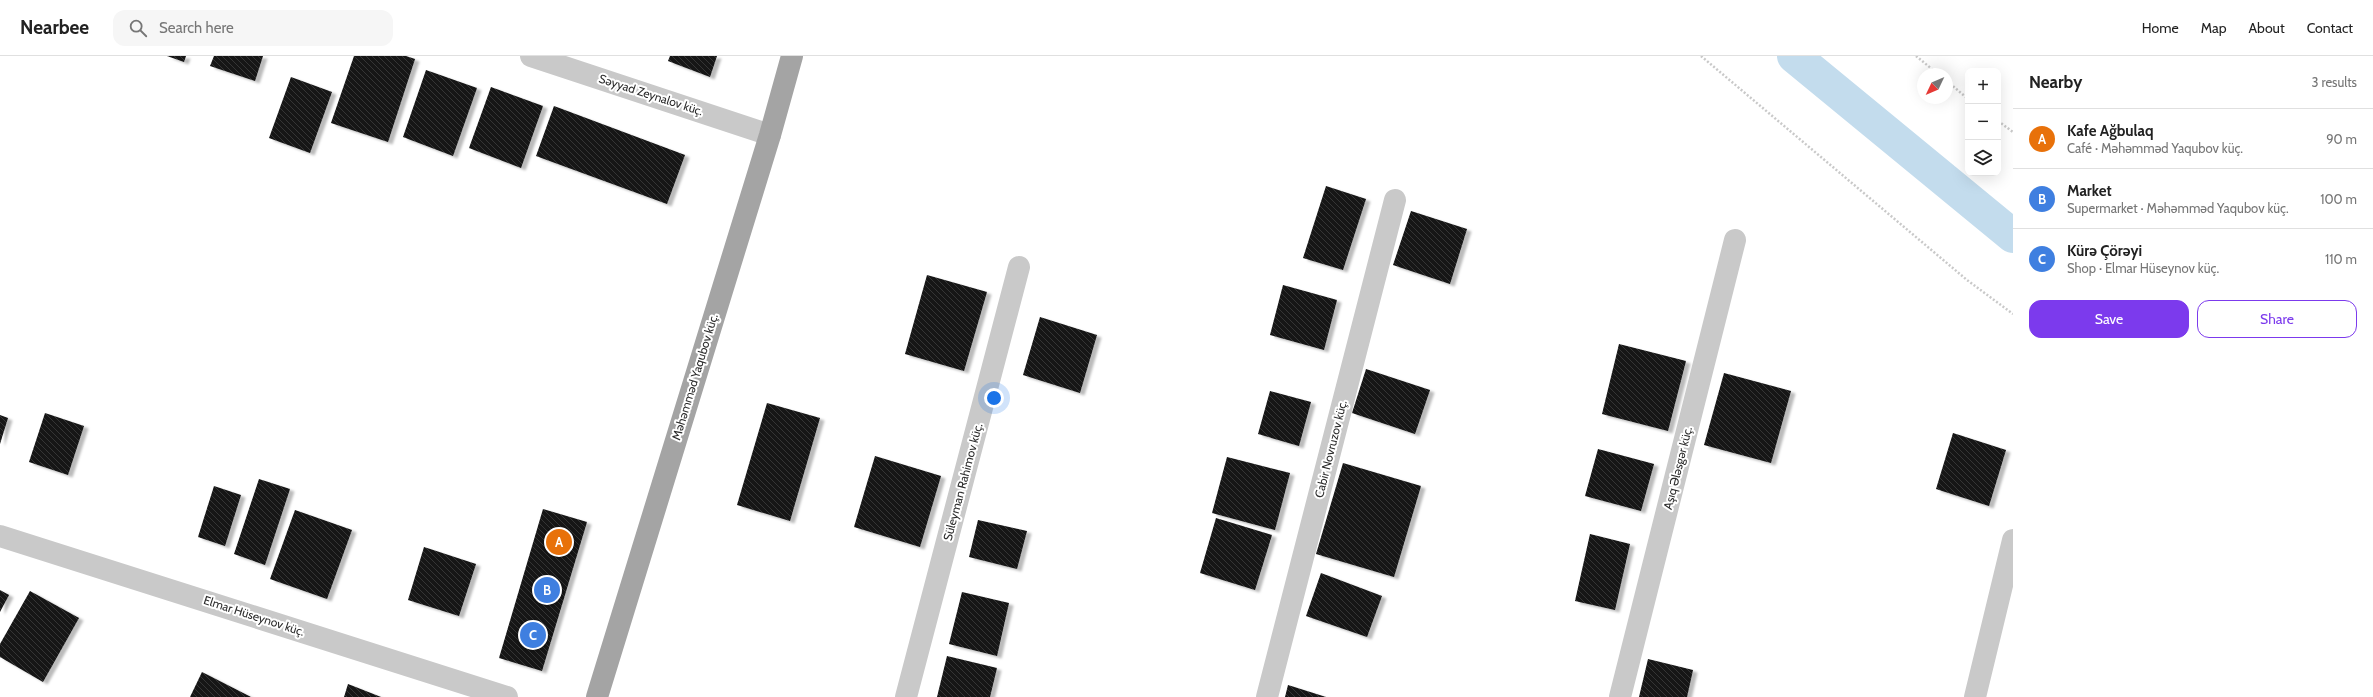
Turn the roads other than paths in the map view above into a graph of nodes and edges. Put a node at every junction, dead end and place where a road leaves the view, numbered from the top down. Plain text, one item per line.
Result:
1 (531, 56) edge
2 (792, 56) edge
3 (770, 135) junction
4 (1395, 200) dead end
5 (1736, 240) dead end
6 (1019, 267) dead end
7 (0, 536) edge
8 (2013, 540) edge
9 (507, 697) edge
10 (597, 697) edge
11 (906, 697) edge
12 (1267, 697) edge
13 (1620, 697) edge
14 (1975, 697) edge

1 - 3 street, Səyyad Zeynalov küç.
2 - 3 main road, Məhəmməd Yaqubov küç.
3 - 10 main road, Məhəmməd Yaqubov küç.
4 - 12 street, Cabir Novruzov küç.
5 - 13 street, Aşıq Ələsgər küç.
6 - 11 street, Süleyman Rahimov küç.
7 - 9 street, Elmar Hüseynov küç.
8 - 14 street

